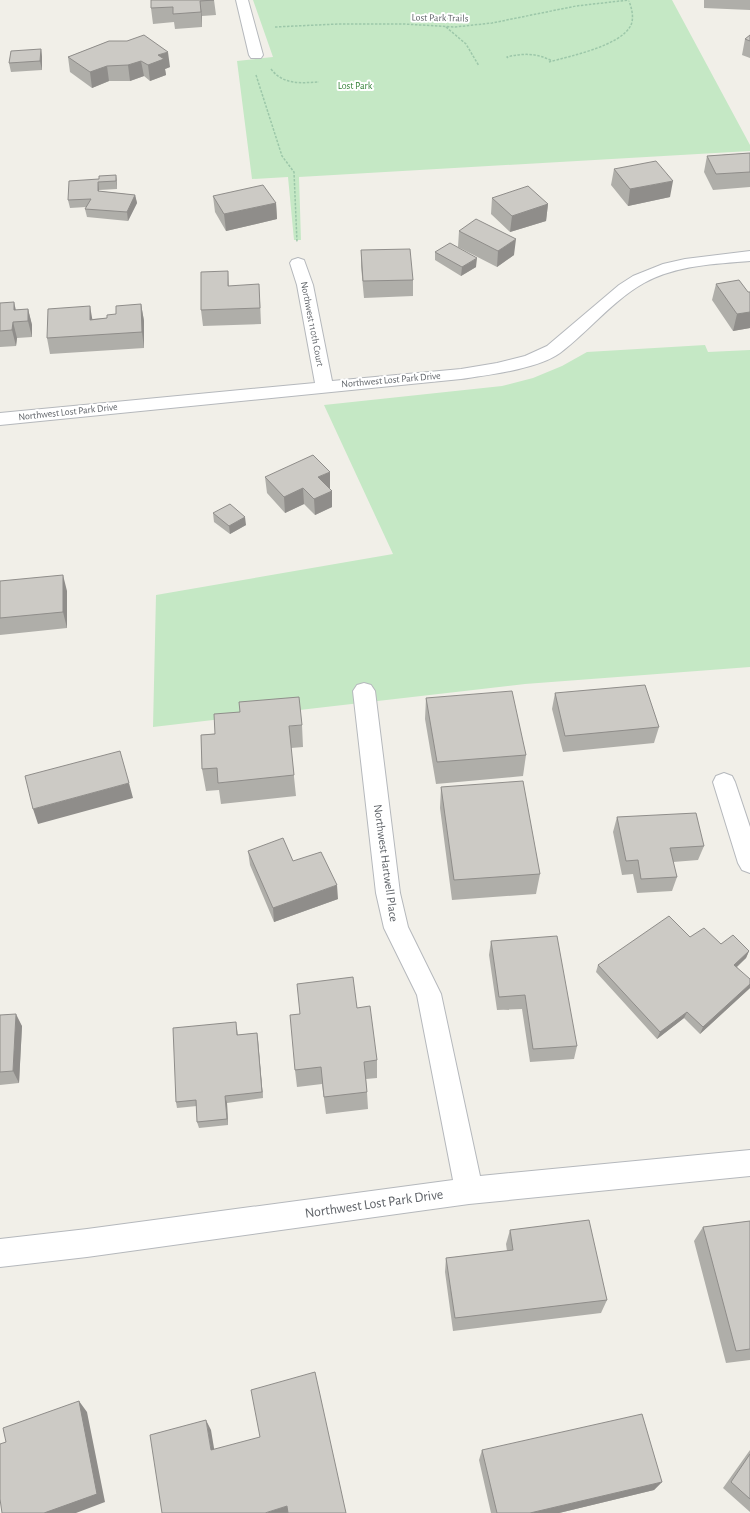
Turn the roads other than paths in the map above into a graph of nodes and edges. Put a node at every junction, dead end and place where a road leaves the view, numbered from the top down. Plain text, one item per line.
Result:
1 (242, 0) edge
2 (256, 55) road end
3 (750, 256) edge
4 (298, 263) road end
5 (324, 386) junction
6 (0, 418) edge
7 (364, 691) dead end
8 (724, 782) dead end
9 (750, 863) edge
10 (750, 1163) edge
11 (469, 1191) junction
12 (0, 1254) edge

1 - 2 street
3 - 5 street, Northwest Lost Park Drive
4 - 5 street, Northwest 110th Court
5 - 6 street, Northwest Lost Park Drive
7 - 11 street, Northwest Hartwell Place
8 - 9 street
10 - 11 street, Northwest Lost Park Drive
11 - 12 street, Northwest Lost Park Drive

